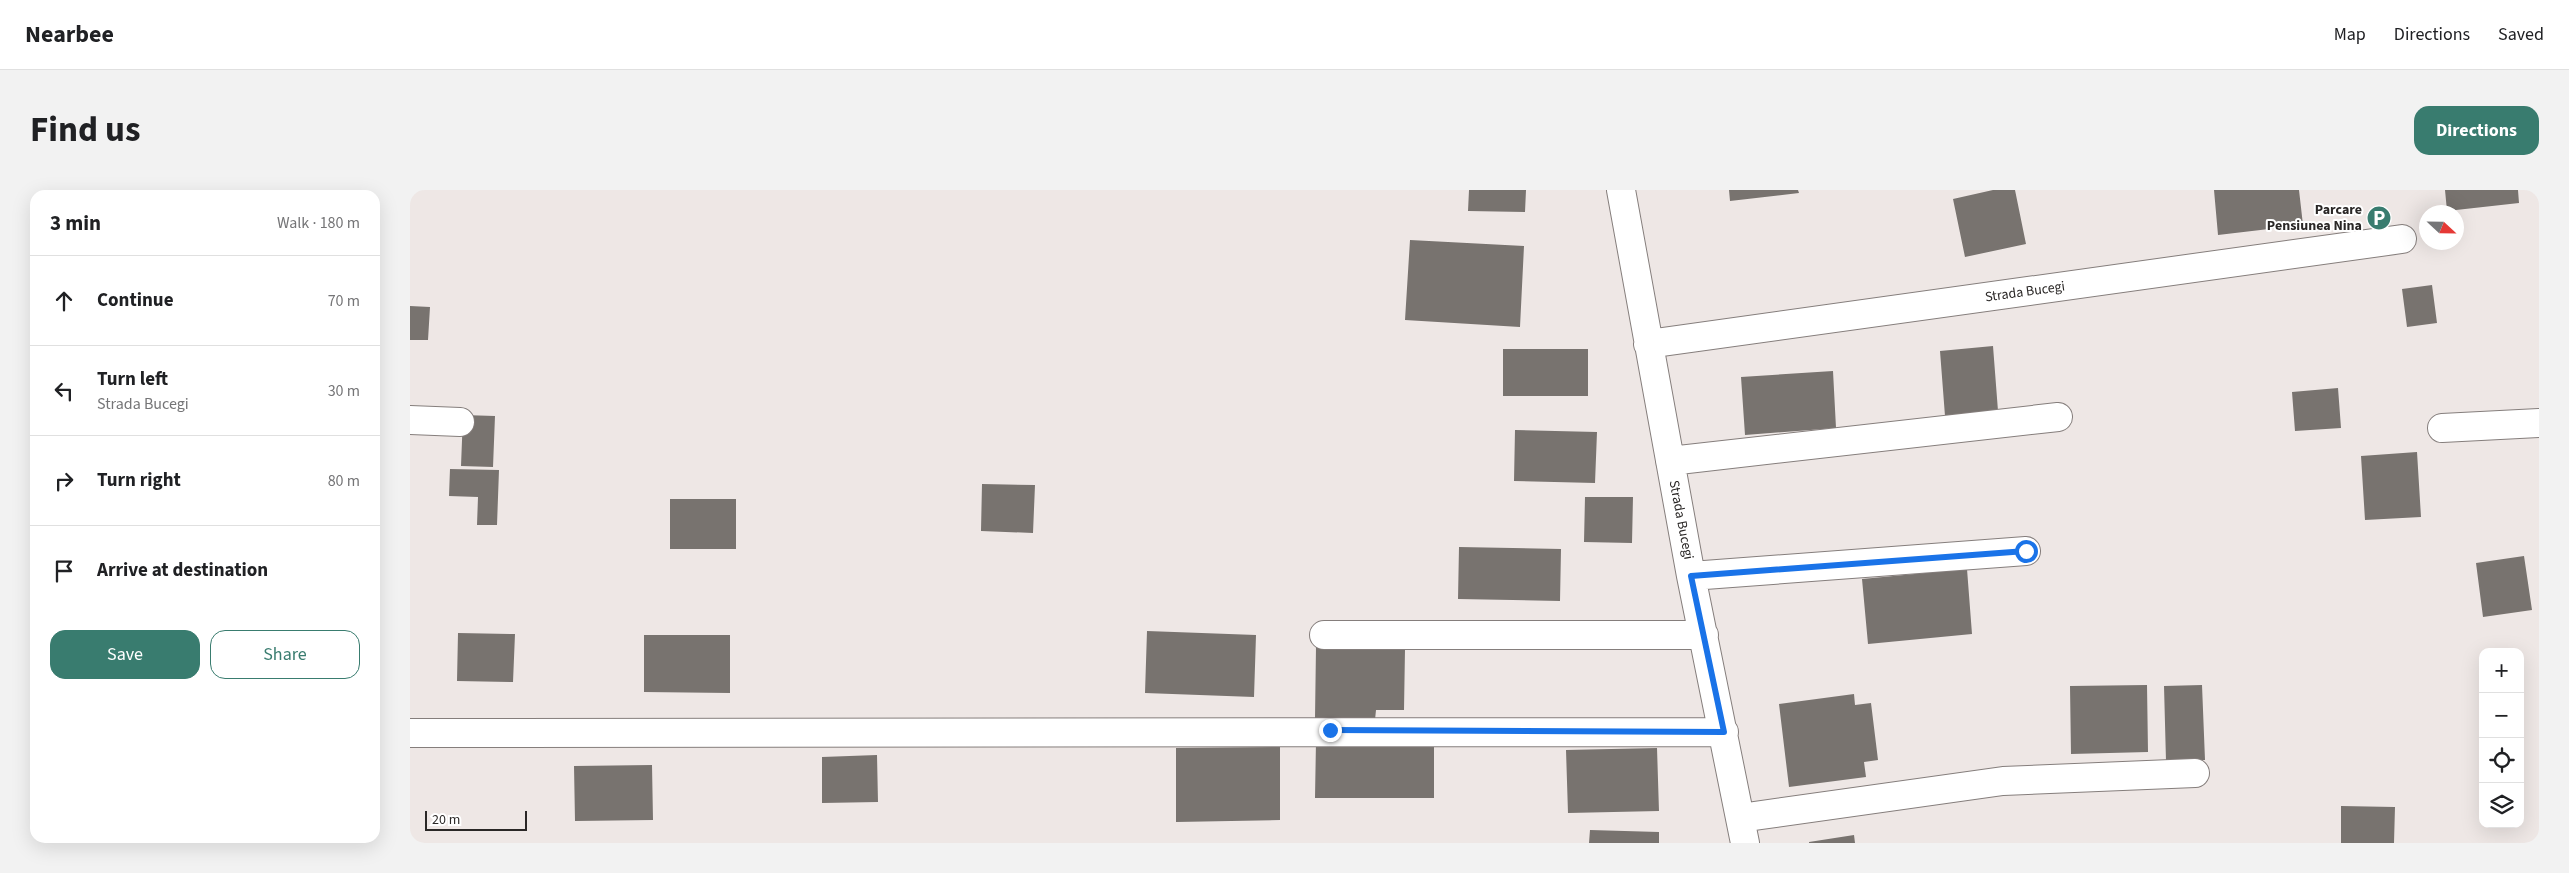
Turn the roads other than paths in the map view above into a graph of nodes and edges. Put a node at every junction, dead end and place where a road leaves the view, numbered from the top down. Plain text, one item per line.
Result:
1 (1620, 190) edge
2 (2402, 239) dead end
3 (1648, 344) junction
4 (2058, 417) dead end
5 (410, 420) edge
6 (460, 422) dead end
7 (2539, 423) edge
8 (2442, 428) dead end
9 (1670, 461) junction
10 (2026, 551) dead end
11 (1691, 576) junction
12 (1324, 634) dead end
13 (1704, 635) junction
14 (1724, 732) junction
15 (410, 733) edge
16 (2195, 772) dead end
17 (1742, 830) edge

1 - 3 street, Strada Bucegi
2 - 3 street, Strada Bucegi
3 - 9 street, Strada Bucegi
4 - 9 street
5 - 6 street
7 - 8 street
9 - 11 street, Strada Bucegi
10 - 11 street
11 - 13 street, Strada Bucegi
12 - 13 street
13 - 14 street, Strada Bucegi
14 - 15 street
14 - 17 street, Strada Bucegi
16 - 17 street

